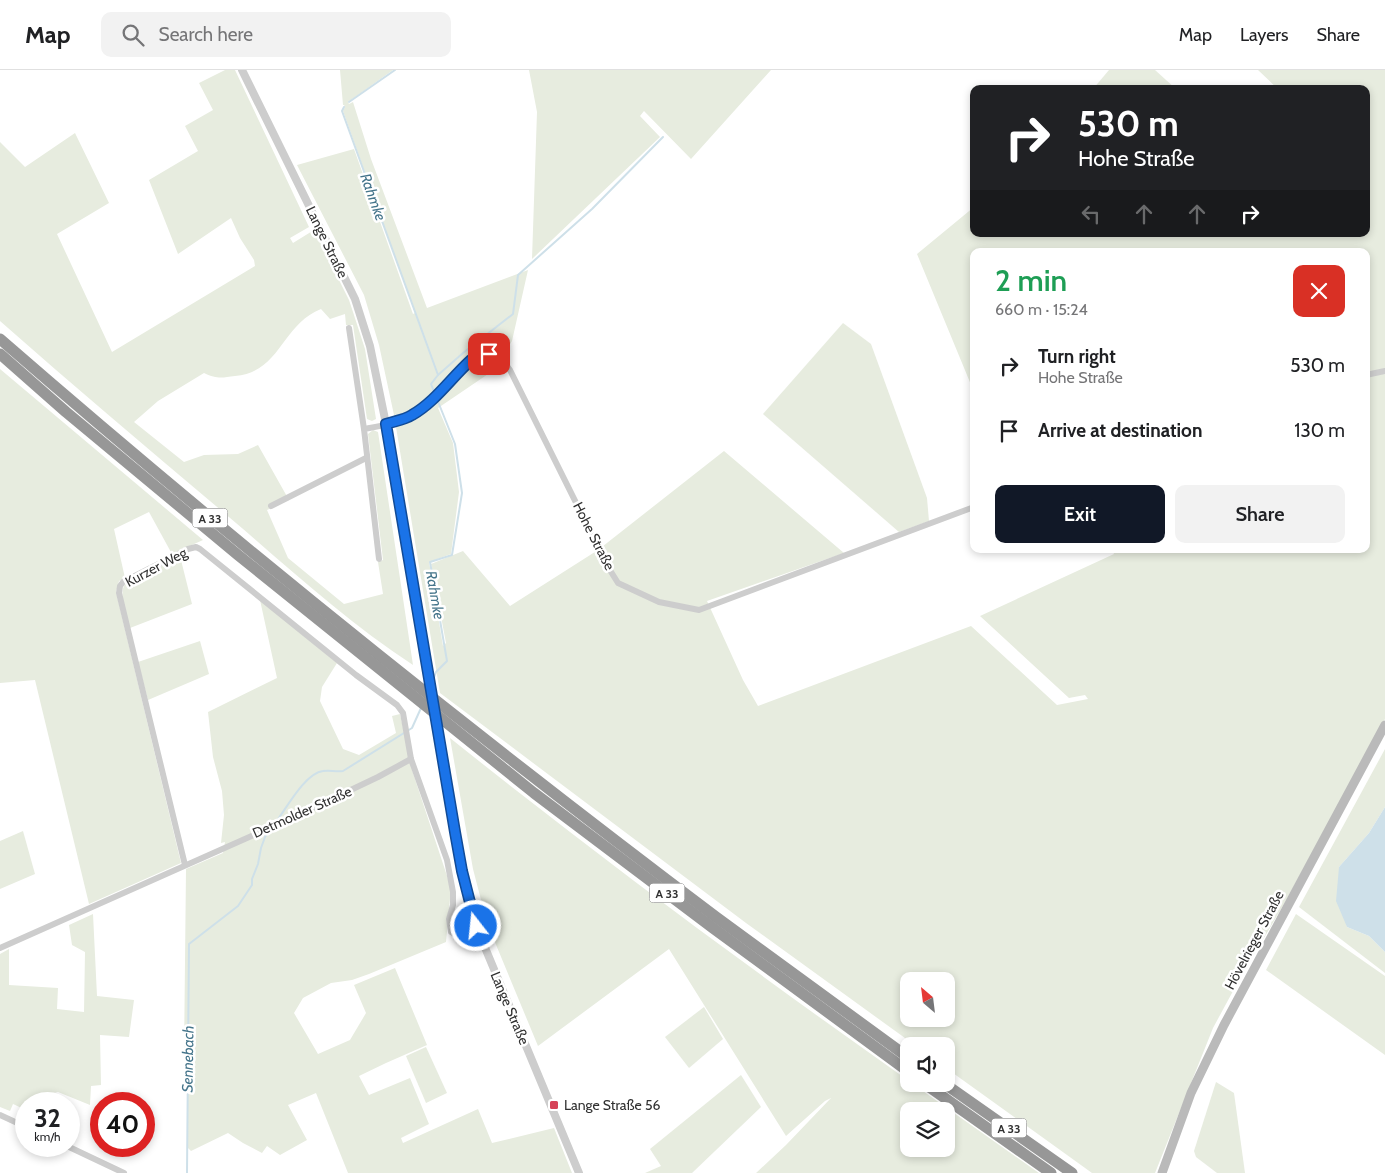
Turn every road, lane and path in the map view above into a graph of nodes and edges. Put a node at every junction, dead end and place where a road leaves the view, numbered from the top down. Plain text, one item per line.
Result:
1 (242, 70) edge
2 (349, 328) dead end
3 (0, 339) edge
4 (0, 354) edge
5 (1385, 371) edge
6 (1370, 374) edge
7 (386, 424) junction
8 (364, 429) junction
9 (366, 458) junction
10 (271, 506) dead end
11 (970, 508) edge
12 (379, 558) dead end
13 (422, 697) junction
14 (431, 704) junction
15 (1385, 725) edge
16 (411, 759) junction
17 (186, 866) junction
18 (476, 926) junction
19 (0, 948) edge
20 (900, 1051) edge
21 (900, 1065) edge
22 (955, 1091) edge
23 (936, 1092) edge
24 (0, 1115) edge
25 (15, 1122) edge
26 (80, 1152) edge
27 (124, 1173) edge
28 (579, 1173) edge
29 (1051, 1173) edge
30 (1072, 1173) edge
31 (1162, 1173) edge

1 - 7 street, Lange Straße
2 - 8 street
3 - 13 highway, A 33
4 - 13 highway, A 33
5 - 6 street
7 - 8 street
7 - 11 street, Hohe Straße
7 - 18 street, Lange Straße, bridge
8 - 9 street
9 - 10 street
9 - 12 street
13 - 14 highway, A 33, bridge
14 - 20 highway, A 33
14 - 21 highway, A 33
15 - 31 main road, Hövelrieger Straße
16 - 17 street, Detmolder Straße
16 - 17 street, Kurzer Weg
16 - 18 street
17 - 19 street, Detmolder Straße
18 - 28 street, Lange Straße
22 - 30 highway, A 33
23 - 29 highway, A 33
24 - 25 street
26 - 27 street

